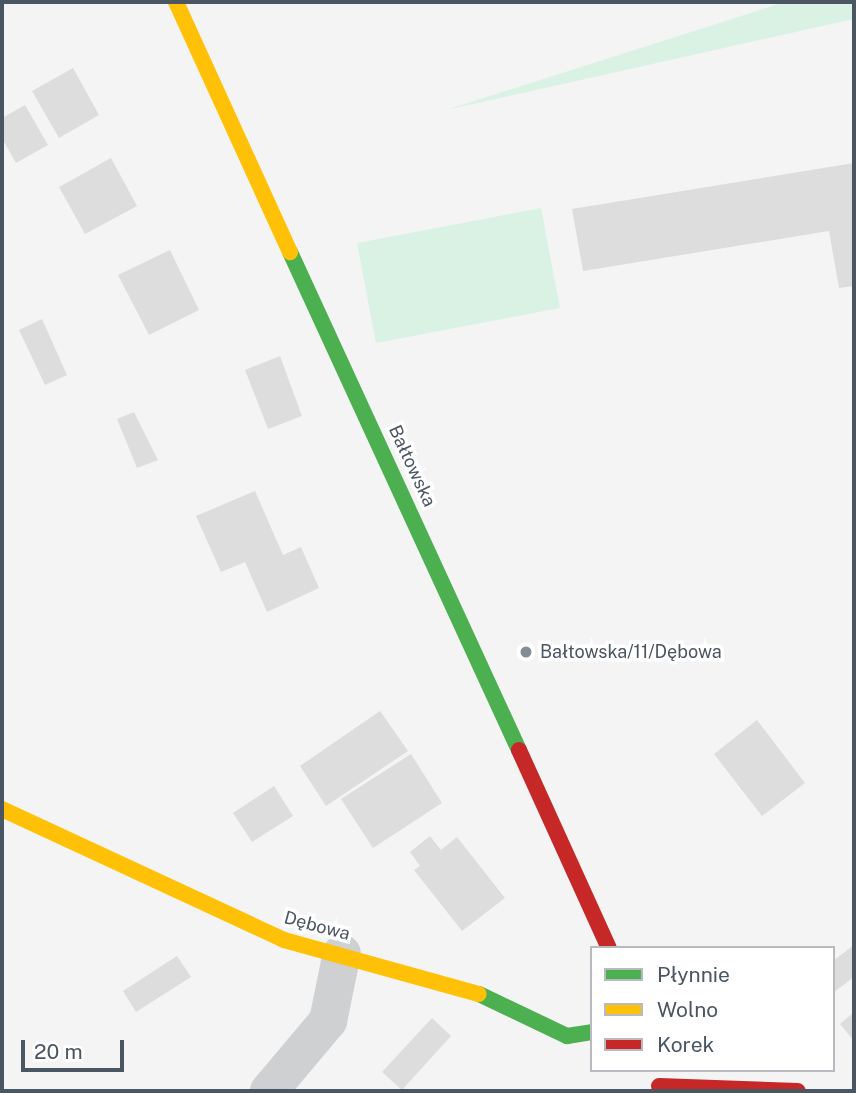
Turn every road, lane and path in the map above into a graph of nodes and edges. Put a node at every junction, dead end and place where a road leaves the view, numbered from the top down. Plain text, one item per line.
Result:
1 (176, 2) edge
2 (2, 809) edge
3 (608, 946) edge
4 (342, 953) junction
5 (590, 1032) edge
6 (654, 1072) edge
7 (660, 1089) edge
8 (269, 1091) edge
9 (798, 1091) edge

1 - 3 main road, Bałtowska
2 - 4 main road, Dębowa
4 - 5 main road, Dębowa
4 - 8 street
6 - 7 main road
7 - 9 main road

